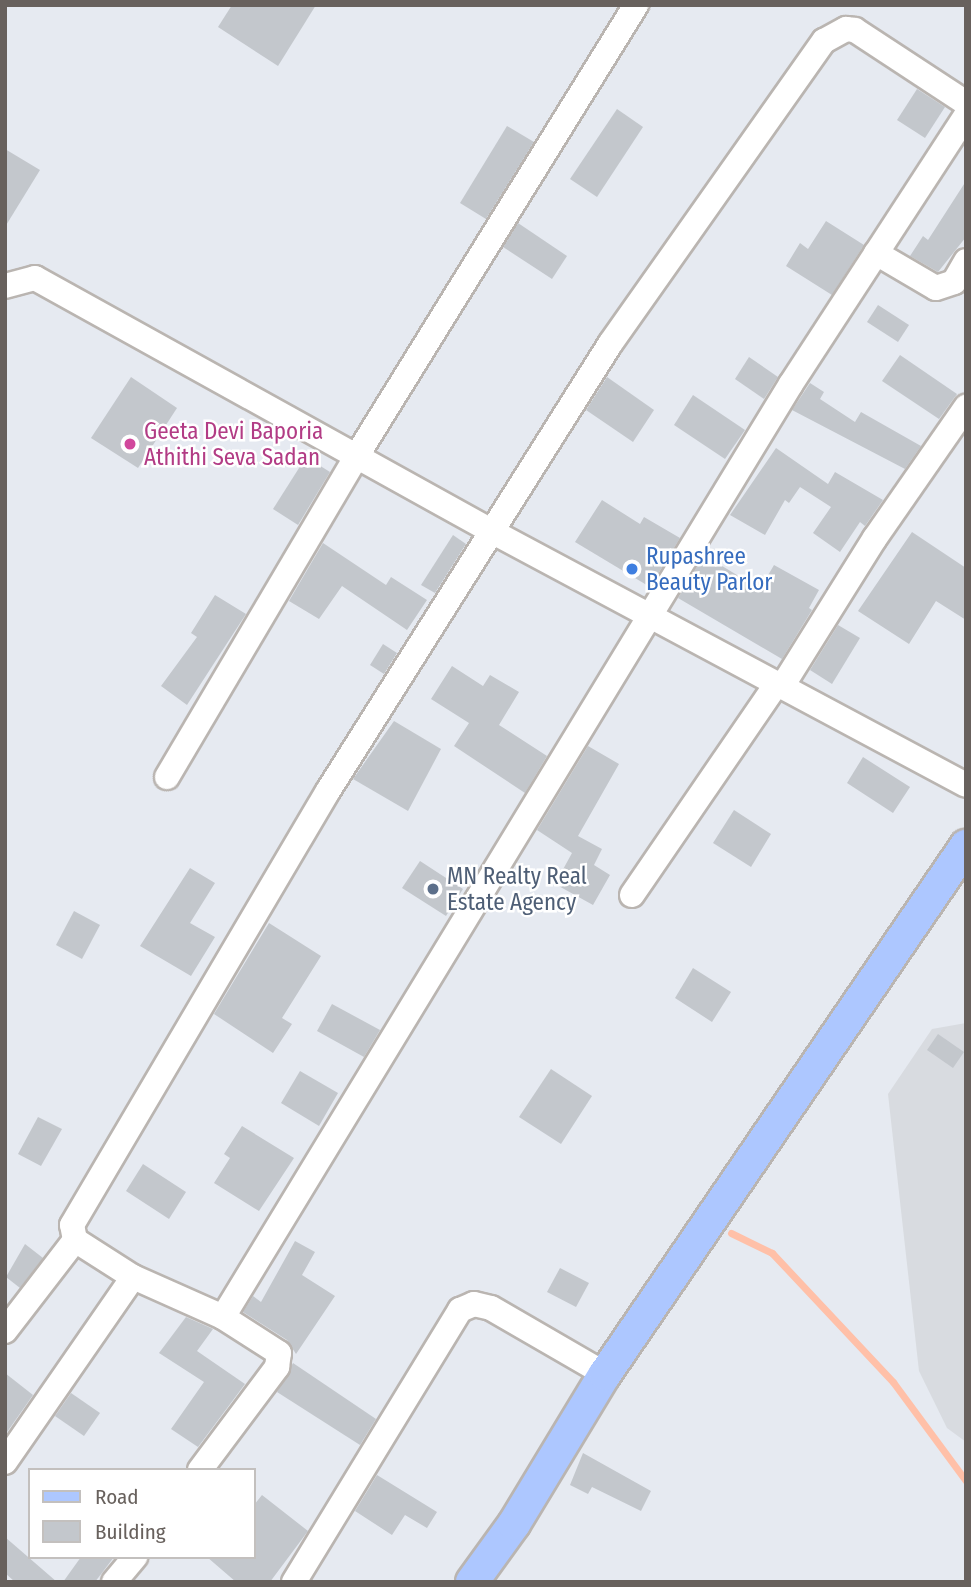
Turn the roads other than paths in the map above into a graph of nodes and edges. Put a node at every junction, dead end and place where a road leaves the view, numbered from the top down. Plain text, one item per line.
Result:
1 (636, 5) edge
2 (966, 103) edge
3 (966, 116) edge
4 (876, 253) junction
5 (966, 261) edge
6 (5, 286) edge
7 (966, 407) edge
8 (356, 457) junction
9 (493, 532) junction
10 (652, 616) junction
11 (780, 684) junction
12 (167, 777) dead end
13 (966, 785) edge
14 (966, 846) edge
15 (632, 895) dead end
16 (75, 1240) junction
17 (133, 1276) junction
18 (223, 1317) junction
19 (5, 1331) edge
20 (605, 1374) junction
21 (5, 1462) edge
22 (202, 1468) edge
23 (133, 1559) edge
24 (114, 1582) edge
25 (295, 1582) edge
26 (471, 1582) edge

1 - 8 street
2 - 9 street
3 - 4 street
4 - 5 street
4 - 10 street
6 - 8 street
7 - 11 street
8 - 9 street
8 - 12 street
9 - 10 street
9 - 16 street
10 - 11 street
10 - 18 street
11 - 13 street
11 - 15 street
14 - 20 main road
16 - 17 street
16 - 19 street
17 - 18 street
17 - 21 street
18 - 22 street
20 - 25 street
20 - 26 main road
23 - 24 street

